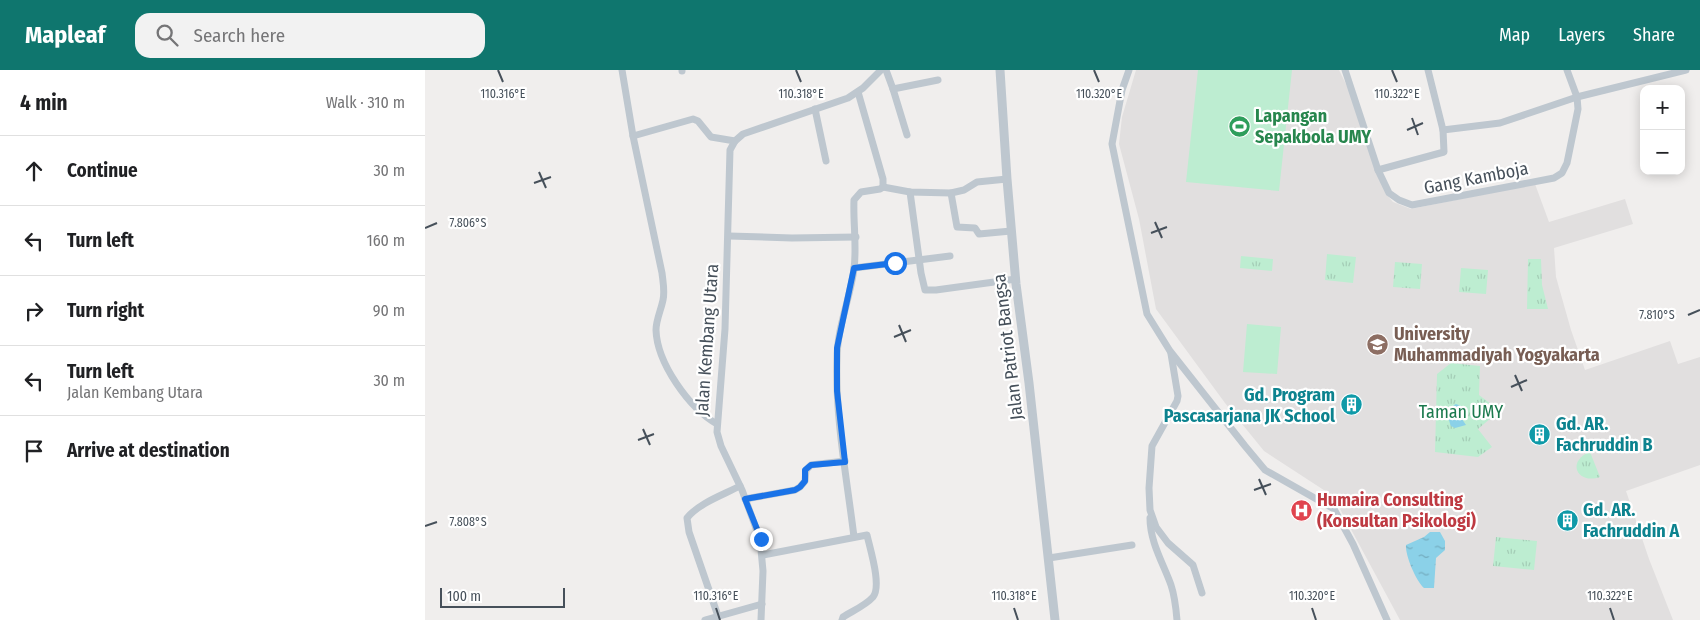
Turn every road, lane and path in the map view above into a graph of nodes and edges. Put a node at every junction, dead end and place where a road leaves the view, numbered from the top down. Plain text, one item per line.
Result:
1 (621, 70) edge
2 (881, 70) edge
3 (886, 70) edge
4 (1001, 70) edge
5 (1129, 70) edge
6 (1345, 70) edge
7 (1428, 70) edge
8 (1567, 70) edge
9 (1686, 70) edge
10 (1655, 74) edge
11 (938, 80) dead end
12 (893, 89) junction
13 (858, 92) junction
14 (1577, 97) junction
15 (815, 109) junction
16 (1443, 130) junction
17 (907, 135) dead end
18 (633, 136) junction
19 (735, 141) junction
20 (826, 161) dead end
21 (1378, 170) junction
22 (1007, 179) junction
23 (883, 187) junction
24 (911, 192) junction
25 (951, 193) junction
26 (1011, 231) junction
27 (729, 236) junction
28 (856, 237) junction
29 (950, 256) dead end
30 (920, 260) junction
31 (854, 268) junction
32 (1016, 279) junction
33 (1170, 351) junction
34 (717, 424) junction
35 (845, 462) junction
36 (740, 486) junction
37 (745, 499) junction
38 (1150, 510) junction
39 (854, 537) junction
40 (1132, 546) dead end
41 (763, 555) junction
42 (1049, 558) junction
43 (1201, 593) dead end
44 (762, 604) junction
45 (718, 616) junction
46 (705, 620) edge
47 (761, 620) edge
48 (842, 620) edge
49 (1055, 620) edge
50 (1177, 620) edge
51 (1387, 620) edge

1 - 18 street
2 - 13 street
3 - 12 street
4 - 22 street, Jalan Patriot Bangsa
5 - 33 street
6 - 21 street, Gang Kamboja
7 - 16 street
8 - 14 street
9 - 10 street
10 - 14 street
11 - 12 street
12 - 17 street
13 - 15 street
13 - 23 street
14 - 16 street
14 - 21 street, Gang Kamboja
15 - 19 street
15 - 20 street
16 - 21 street
18 - 19 street
18 - 34 street
19 - 27 street, Jalan Kembang Utara
22 - 25 street
22 - 26 street, Jalan Patriot Bangsa
23 - 24 street
23 - 28 street
24 - 25 street
24 - 30 street
25 - 26 street
26 - 32 street, Jalan Patriot Bangsa
27 - 28 street
27 - 34 street, Jalan Kembang Utara
28 - 31 street
29 - 30 street
30 - 31 street
30 - 32 street
31 - 35 street
32 - 42 street, Jalan Patriot Bangsa
33 - 38 street
33 - 51 street
34 - 36 street, Jalan Kembang Utara
35 - 37 street
35 - 39 street
36 - 37 street, Jalan Kembang Utara
36 - 45 street
37 - 41 street, Jalan Kembang Utara
38 - 43 street
38 - 50 street
39 - 41 street
39 - 48 street
40 - 42 street
41 - 44 street, Jalan Kembang Utara
42 - 49 street, Jalan Patriot Bangsa
44 - 45 street
44 - 47 street, Jalan Kembang Utara
45 - 46 street

